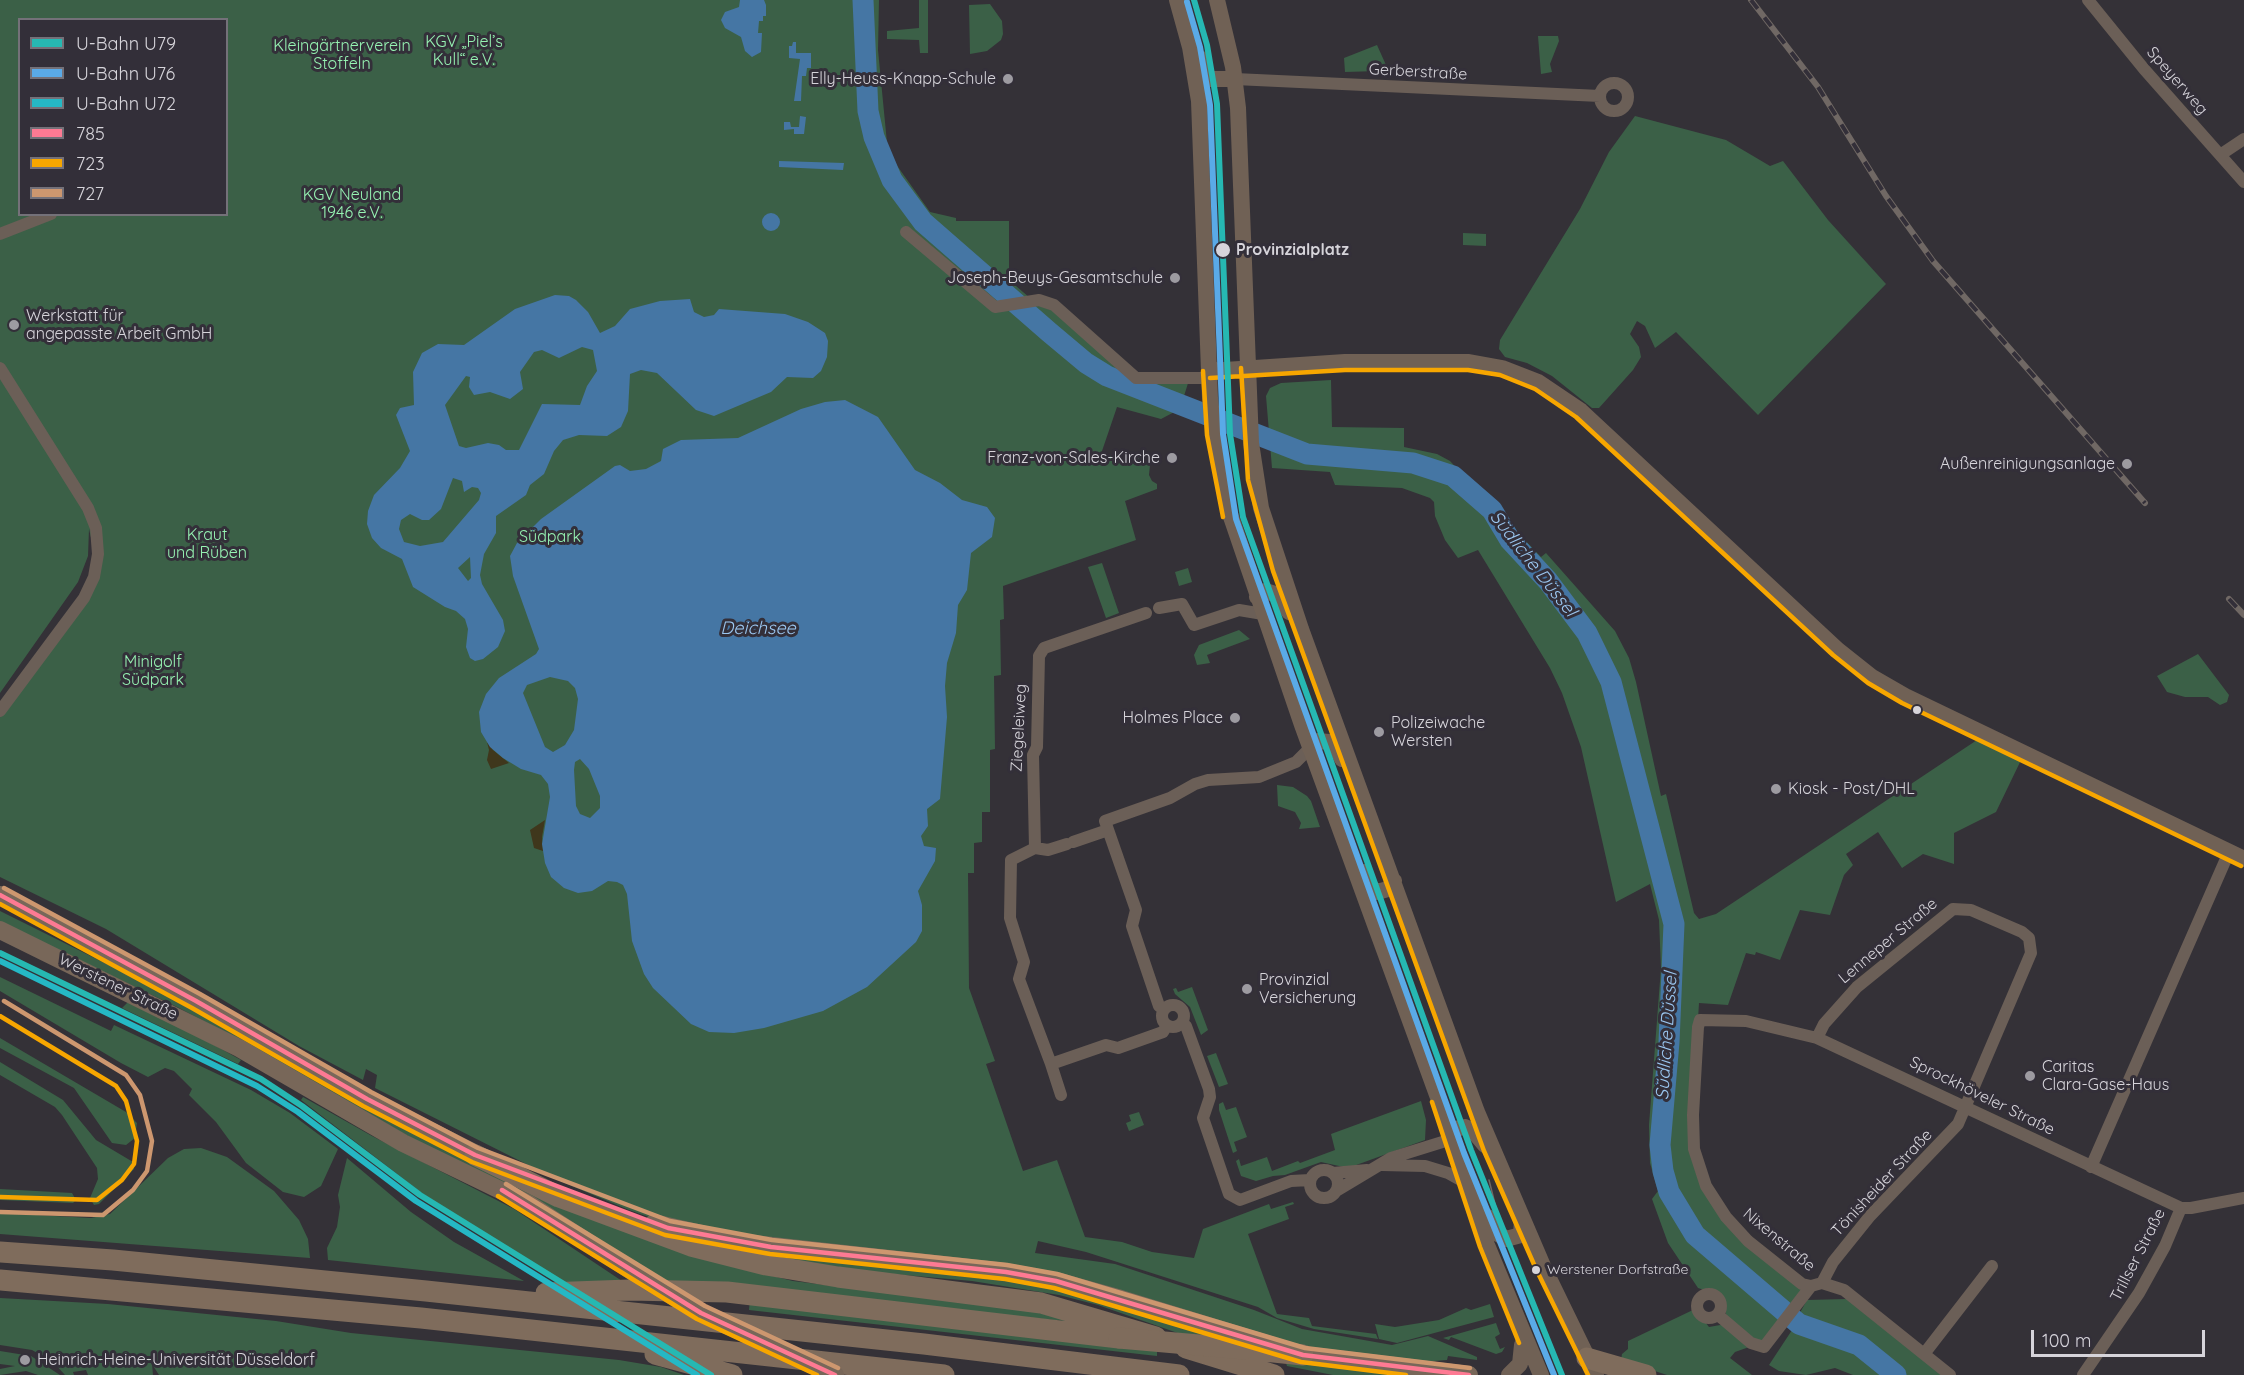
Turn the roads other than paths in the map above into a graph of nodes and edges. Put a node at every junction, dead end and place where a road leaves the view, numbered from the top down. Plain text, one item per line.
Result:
1 (1177, 0) edge
2 (1217, 0) edge
3 (2088, 0) edge
4 (1190, 47) junction
5 (1235, 79) junction
6 (1600, 96) dead end
7 (2244, 139) edge
8 (2220, 155) junction
9 (2244, 182) edge
10 (46, 216) edge
11 (906, 232) dead end
12 (0, 234) edge
13 (0, 368) edge
14 (1248, 368) junction
15 (1210, 374) junction
16 (1257, 597) junction
17 (1159, 608) dead end
18 (1239, 610) junction
19 (1146, 613) dead end
20 (1263, 614) junction
21 (1301, 629) junction
22 (0, 711) edge
23 (1310, 748) junction
24 (1296, 762) junction
25 (1320, 774) junction
26 (1356, 777) junction
27 (1107, 825) junction
28 (1035, 848) junction
29 (1349, 851) junction
30 (2236, 855) edge
31 (1394, 881) junction
32 (0, 896) edge
33 (0, 930) edge
34 (1164, 1010) junction
35 (1702, 1019) joint
36 (1182, 1023) junction
37 (1167, 1025) junction
38 (1817, 1038) junction
39 (1051, 1064) junction
40 (1061, 1095) dead end
41 (1965, 1105) junction
42 (1452, 1139) junction
43 (1491, 1148) junction
44 (475, 1155) junction
45 (1377, 1167) junction
46 (2091, 1167) junction
47 (1333, 1173) junction
48 (1310, 1180) junction
49 (1466, 1183) junction
50 (1336, 1191) junction
51 (2244, 1198) edge
52 (2181, 1208) junction
53 (1476, 1212) junction
54 (1522, 1219) junction
55 (0, 1252) edge
56 (1992, 1266) dead end
57 (0, 1280) edge
58 (1817, 1285) junction
59 (426, 1291) junction
60 (1718, 1315) dead end
61 (609, 1338) junction
62 (1526, 1340) junction
63 (1924, 1354) junction
64 (1303, 1355) junction
65 (1592, 1366) edge
66 (732, 1375) edge
67 (834, 1375) edge
68 (944, 1375) edge
69 (1179, 1375) edge
70 (1274, 1375) edge
71 (1469, 1375) edge
72 (1509, 1375) edge
73 (1541, 1375) edge
74 (1646, 1375) edge
75 (1950, 1375) edge
76 (2082, 1375) edge

1 - 4 main road
2 - 5 main road
3 - 8 street, Speyerweg
4 - 5 main road
4 - 15 main road
5 - 6 street, Gerberstraße
5 - 14 main road
7 - 8 street
8 - 9 street, Speyerweg
10 - 12 street
11 - 15 street
13 - 22 street
14 - 15 main road
14 - 21 main road
14 - 30 main road
15 - 16 main road
16 - 18 street
16 - 20 main road
16 - 21 main road
17 - 18 street
18 - 20 street
19 - 28 street, Ziegeleiweg
20 - 23 main road
21 - 26 main road
23 - 24 street
23 - 25 main road
23 - 26 main road
24 - 25 street
24 - 27 street
25 - 29 main road
26 - 31 main road
27 - 28 street
27 - 34 street
28 - 39 street
29 - 31 main road
29 - 42 main road
30 - 46 street
31 - 43 main road
32 - 44 main road, Werstener Straße
33 - 67 main road, Werstener Straße, bridge
34 - 36 street
34 - 37 street
35 - 38 street, Sprockhöveler Straße
35 - 58 street, Nixenstraße
36 - 37 street
36 - 48 street
37 - 39 street
38 - 41 street, Sprockhöveler Straße
38 - 41 street, Lenneper Straße
39 - 40 street
41 - 46 street, Sprockhöveler Straße
41 - 58 street, Tönisheider Straße
42 - 43 main road
42 - 45 street
42 - 49 main road
43 - 54 main road
44 - 64 main road, Werstener Straße
44 - 70 highway
45 - 47 street
45 - 49 street
45 - 50 street
46 - 52 street, Sprockhöveler Straße
47 - 48 street
47 - 50 street
48 - 50 street
49 - 53 main road
51 - 52 street
52 - 76 street, Trillser Straße
53 - 54 main road
53 - 62 main road
54 - 65 main road
55 - 59 highway
56 - 63 street
57 - 61 highway
58 - 60 street, Tönisheider Straße
58 - 63 street, Nixenstraße
59 - 64 highway, bridge
59 - 69 highway
61 - 66 highway
61 - 68 highway
62 - 72 main road
62 - 73 main road
63 - 75 street, Nixenstraße
64 - 71 main road, Werstener Straße
65 - 74 highway

